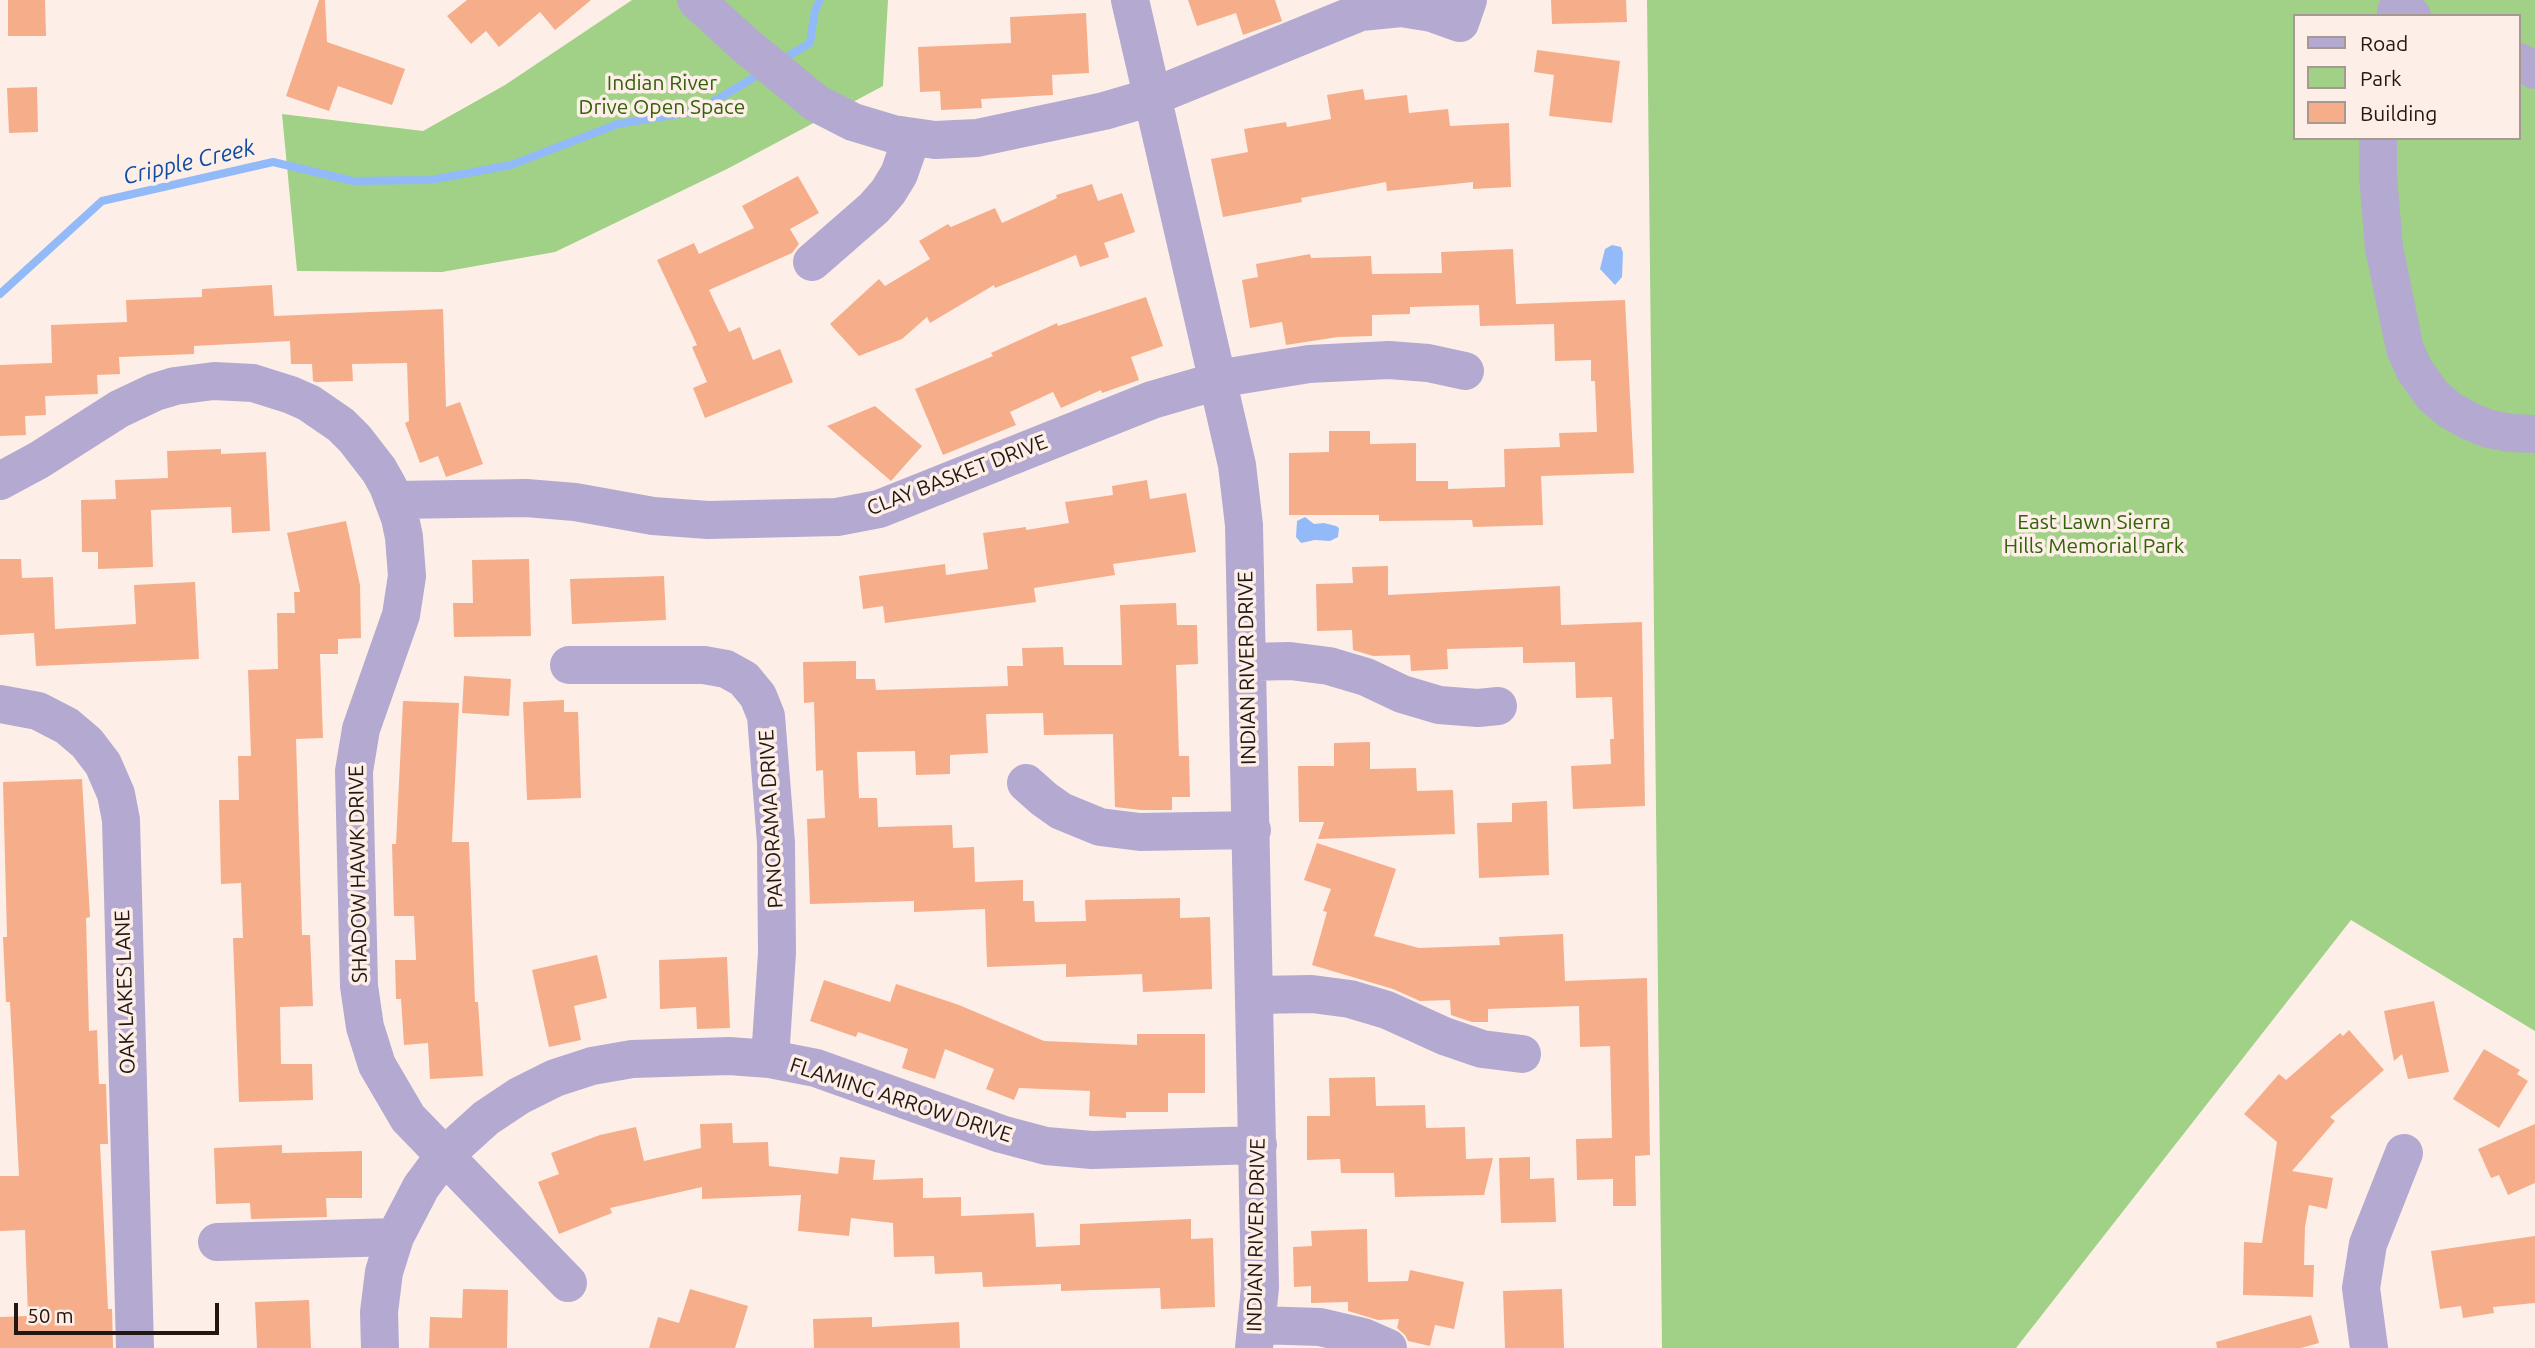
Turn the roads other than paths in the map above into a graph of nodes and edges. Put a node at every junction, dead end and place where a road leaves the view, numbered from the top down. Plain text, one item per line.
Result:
1 (696, 0) edge
2 (1130, 0) edge
3 (1468, 0) edge
4 (1152, 97) junction
5 (912, 137) junction
6 (2378, 140) edge
7 (812, 262) dead end
8 (1465, 371) dead end
9 (1217, 380) junction
10 (2535, 434) edge
11 (0, 481) edge
12 (394, 500) junction
13 (1247, 662) junction
14 (569, 666) dead end
15 (0, 704) edge
16 (1498, 706) dead end
17 (1026, 783) dead end
18 (1252, 830) junction
19 (1255, 995) junction
20 (1521, 1054) dead end
21 (770, 1059) junction
22 (1258, 1145) junction
23 (2404, 1153) dead end
24 (444, 1156) junction
25 (395, 1237) junction
26 (217, 1242) dead end
27 (568, 1283) dead end
28 (1256, 1337) edge
29 (135, 1348) edge
30 (380, 1348) edge
31 (1388, 1348) edge
32 (2369, 1348) edge

1 - 5 street
2 - 4 street, INDIAN RIVER DRIVE
3 - 4 street
4 - 5 street
4 - 9 street, INDIAN RIVER DRIVE
5 - 7 street
6 - 10 street
8 - 9 street, CLAY BASKET DRIVE
9 - 12 street, CLAY BASKET DRIVE
9 - 13 street, INDIAN RIVER DRIVE
11 - 12 street, SHADOW HAWK DRIVE
12 - 24 street, SHADOW HAWK DRIVE
13 - 16 street
13 - 18 street, INDIAN RIVER DRIVE
14 - 21 street, PANORAMA DRIVE
15 - 29 street, OAK LAKES LANE
17 - 18 street
18 - 19 street, INDIAN RIVER DRIVE
19 - 20 street
19 - 22 street, INDIAN RIVER DRIVE
21 - 22 street, FLAMING ARROW DRIVE
21 - 24 street, FLAMING ARROW DRIVE
22 - 28 street, INDIAN RIVER DRIVE
23 - 32 street
24 - 25 street, FLAMING ARROW DRIVE
24 - 27 street, SHADOW HAWK DRIVE
25 - 26 street
25 - 30 street, FLAMING ARROW DRIVE
28 - 31 street

